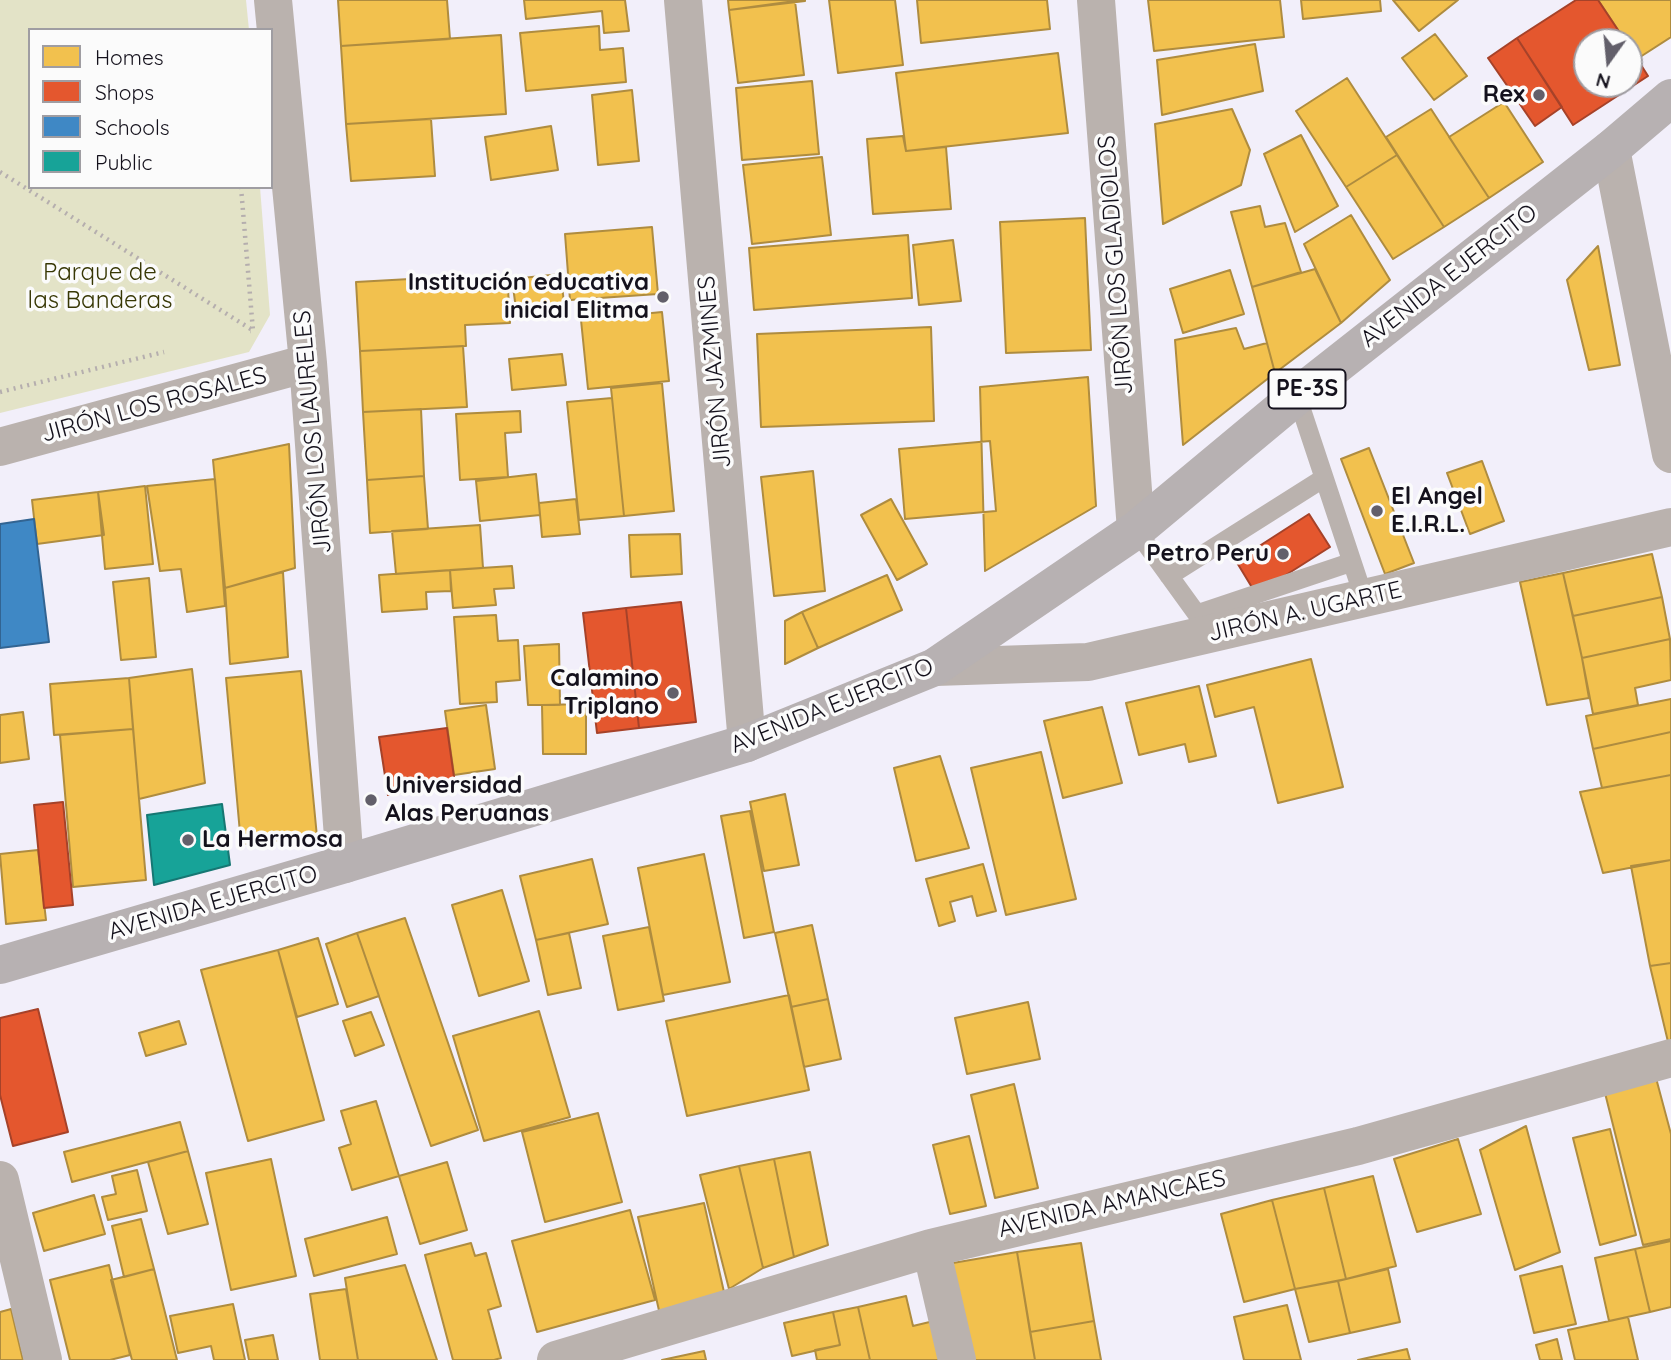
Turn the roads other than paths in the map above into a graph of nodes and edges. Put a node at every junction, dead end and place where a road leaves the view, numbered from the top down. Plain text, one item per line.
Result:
1 (273, 0) edge
2 (683, 0) edge
3 (1096, 0) edge
4 (1671, 98) edge
5 (1611, 149) junction
6 (308, 363) junction
7 (1297, 397) junction
8 (0, 447) edge
9 (1671, 454) edge
10 (1324, 478) junction
11 (1671, 527) edge
12 (1136, 530) junction
13 (1352, 562) junction
14 (1170, 576) junction
15 (1364, 598) junction
16 (1204, 624) junction
17 (935, 667) junction
18 (747, 743) junction
19 (345, 864) junction
20 (0, 965) edge
21 (1671, 1058) edge
22 (0, 1180) edge
23 (931, 1248) junction
24 (43, 1360) edge
25 (556, 1360) edge
26 (957, 1360) edge

1 - 6 street, JIRÓN LOS LAURELES
2 - 18 street, JIRÓN JAZMINES
3 - 12 street, JIRÓN LOS GLADIOLOS
4 - 5 highway, AVENIDA EJERCITO / PE-3S
5 - 7 highway, AVENIDA EJERCITO / PE-3S
5 - 9 street
6 - 8 street, JIRÓN LOS ROSALES
6 - 19 street, JIRÓN LOS LAURELES
7 - 10 lane
7 - 12 highway, AVENIDA EJERCITO / PE-3S
10 - 13 lane
10 - 14 lane
11 - 15 street, JIRÓN A. UGARTE
12 - 14 lane
12 - 17 highway, AVENIDA EJERCITO / PE-3S
13 - 15 lane
13 - 16 lane
14 - 16 lane
15 - 16 street, JIRÓN A. UGARTE
16 - 17 street, JIRÓN A. UGARTE
17 - 18 highway, AVENIDA EJERCITO / PE-3S
18 - 19 highway, AVENIDA EJERCITO / PE-3S
19 - 20 highway, AVENIDA EJERCITO / PE-3S
21 - 23 street, AVENIDA AMANCAES
22 - 24 street
23 - 25 street, AVENIDA AMANCAES
23 - 26 street

